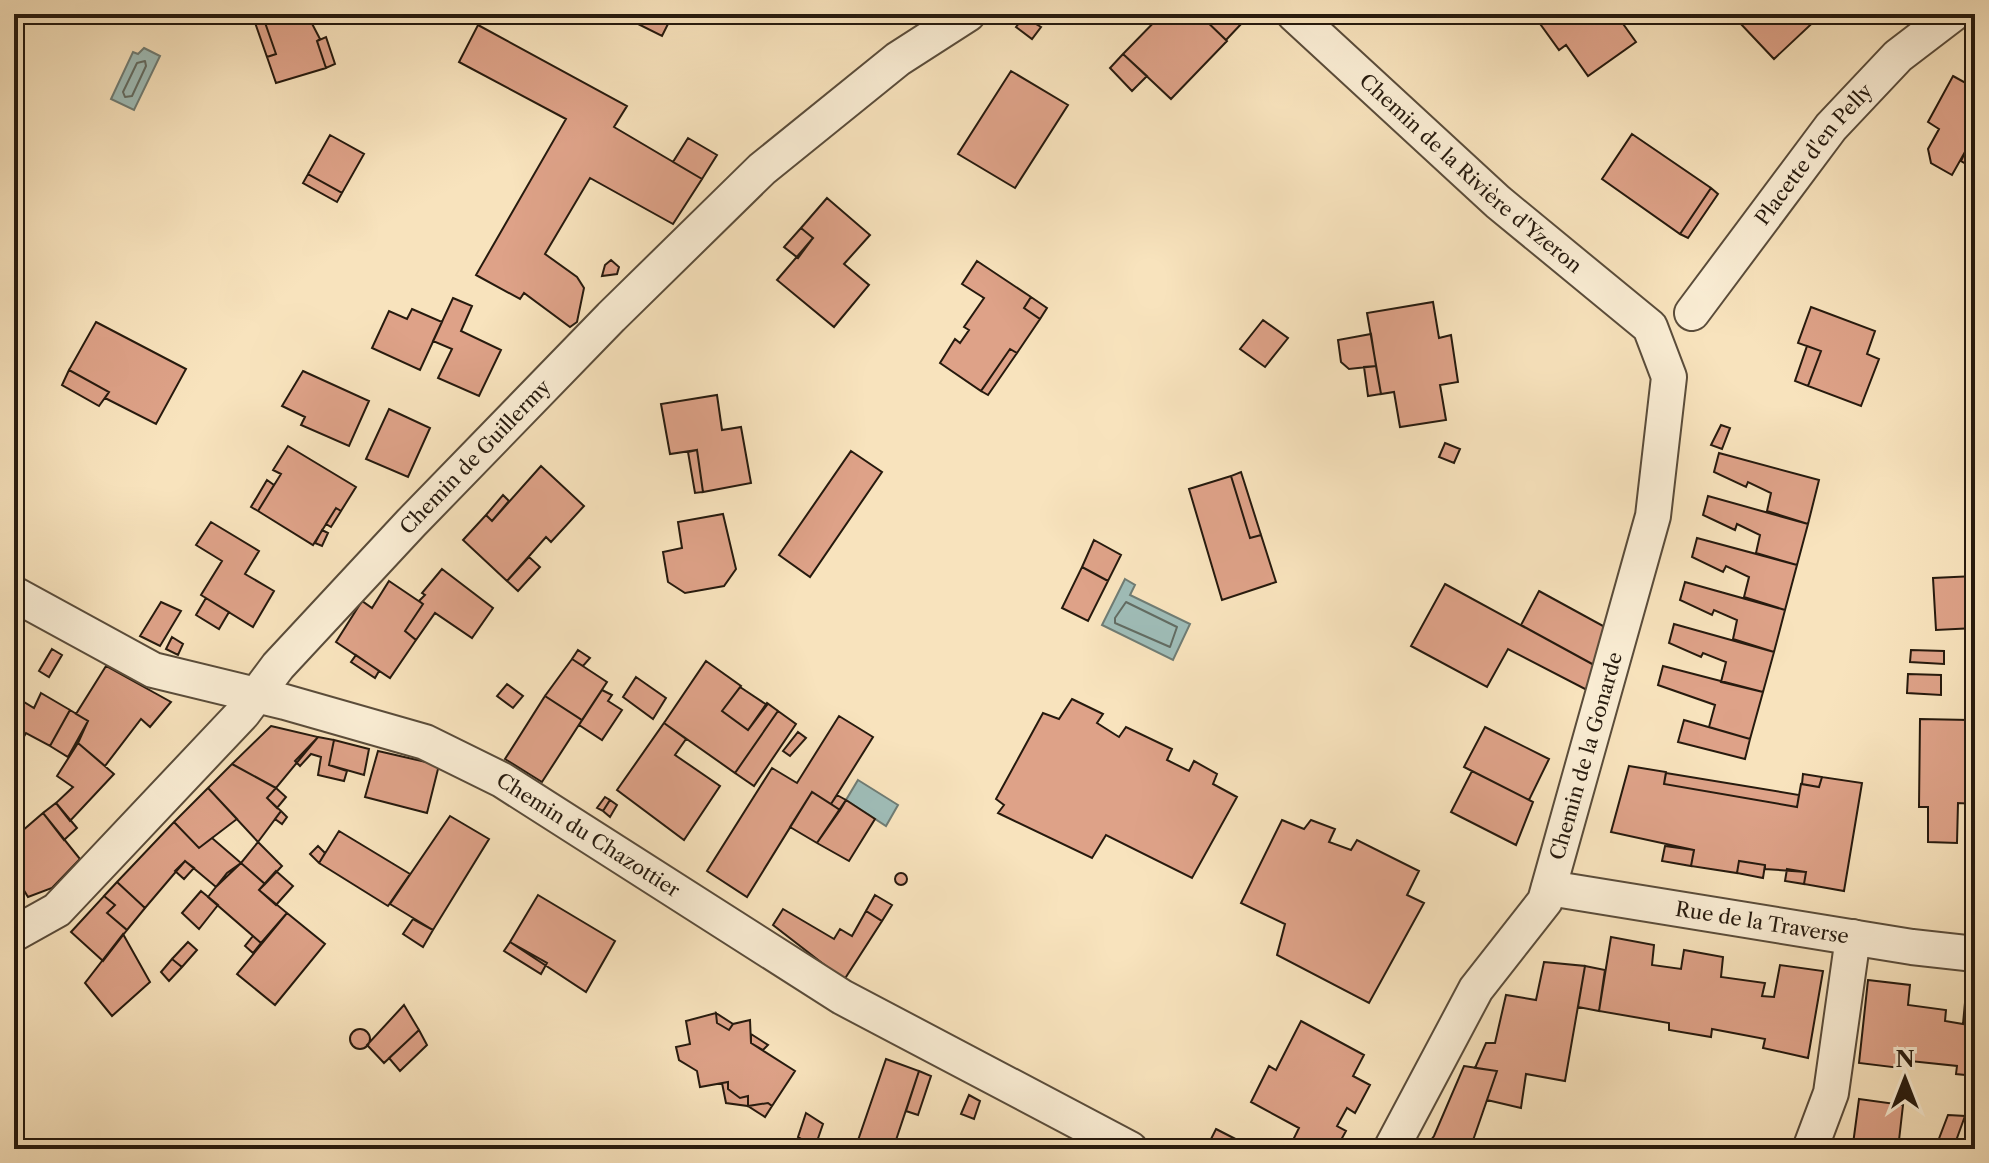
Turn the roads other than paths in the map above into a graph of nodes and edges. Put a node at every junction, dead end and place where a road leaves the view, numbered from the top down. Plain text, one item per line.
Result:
1 (968, 14) edge
2 (1294, 14) edge
3 (1953, 14) edge
4 (1692, 313) dead end
5 (1650, 327) joint
6 (14, 594) edge
7 (256, 696) junction
8 (1549, 888) junction
9 (15, 935) edge
10 (1853, 937) junction
11 (1975, 954) edge
12 (1130, 1149) edge
13 (1391, 1149) edge
14 (1810, 1149) edge

1 - 7 street, Chemin de Guillermy
2 - 5 street, Chemin de la Rivière d'Yzeron
3 - 4 street, Placette d'en Pelly
5 - 8 street, Chemin de la Gonarde
6 - 7 street, Chemin du Chazottier
7 - 9 street, Chemin de Guillermy
7 - 12 street, Chemin du Chazottier
8 - 10 street, Rue de la Traverse
8 - 13 street, Chemin de la Gonarde
10 - 11 street, Rue de la Traverse
10 - 14 street

